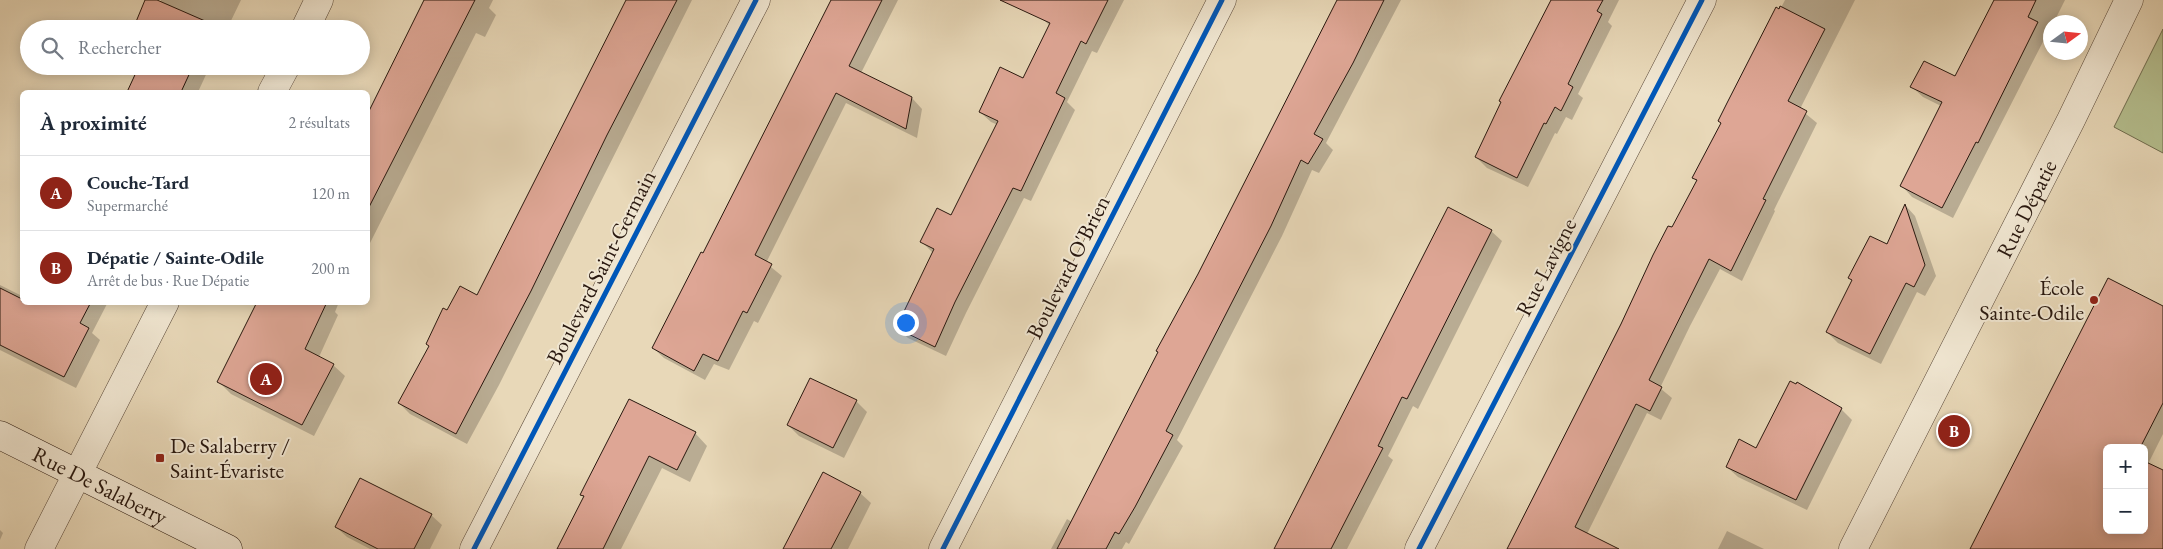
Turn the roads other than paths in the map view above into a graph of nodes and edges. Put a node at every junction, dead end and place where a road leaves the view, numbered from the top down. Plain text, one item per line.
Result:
1 (319, 0) edge
2 (756, 0) edge
3 (1222, 0) edge
4 (1702, 0) edge
5 (2129, 0) edge
6 (309, 20) edge
7 (281, 75) edge
8 (273, 90) edge
9 (163, 305) edge
10 (0, 435) edge
11 (78, 474) junction
12 (39, 549) edge
13 (228, 549) edge
14 (474, 549) edge
15 (943, 549) edge
16 (1419, 549) edge
17 (1853, 549) edge

1 - 6 street
2 - 14 street, Boulevard Saint-Germain
3 - 15 street, Boulevard O'Brien
4 - 16 street, Rue Lavigne
5 - 17 street, Rue Dépatie
7 - 8 street
9 - 11 street
10 - 11 street, Rue De Salaberry
11 - 12 street
11 - 13 street, Rue De Salaberry

